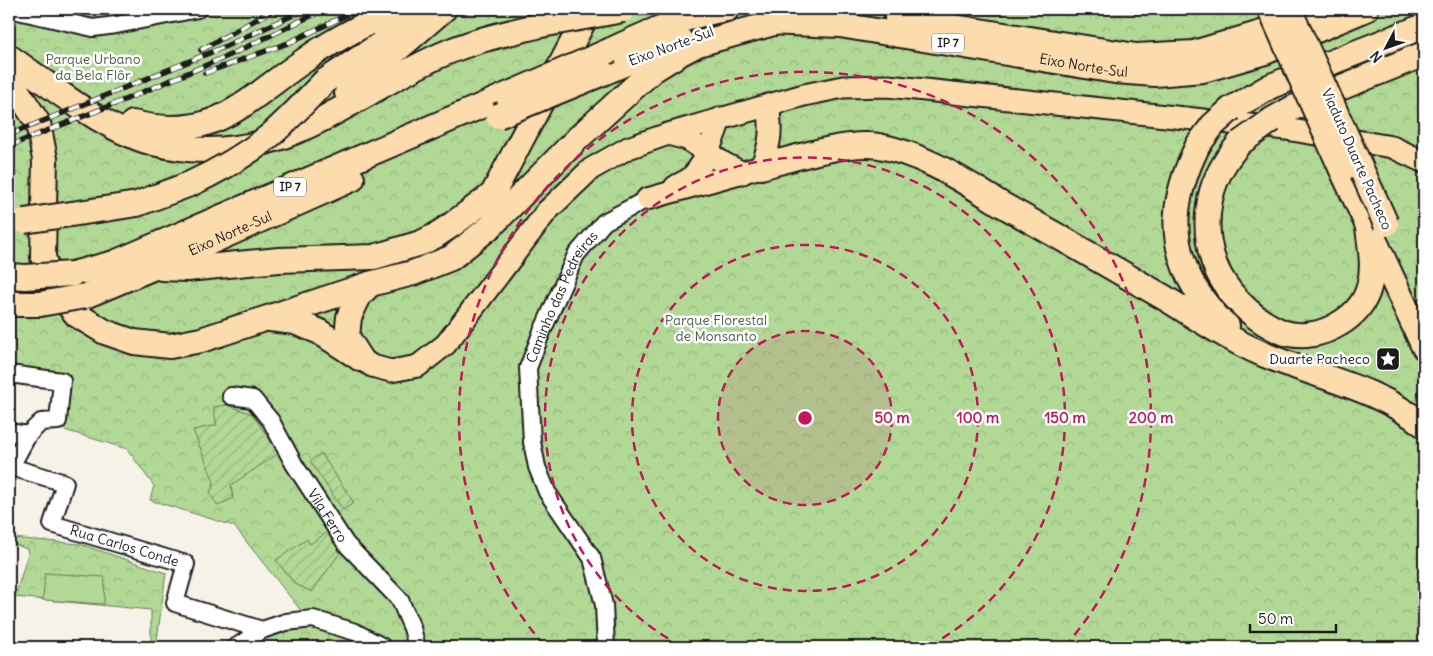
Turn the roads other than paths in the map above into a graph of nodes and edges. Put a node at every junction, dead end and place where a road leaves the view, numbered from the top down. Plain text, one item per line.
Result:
1 (9, 9) edge
2 (147, 9) edge
3 (198, 9) edge
4 (395, 9) edge
5 (419, 9) edge
6 (444, 9) edge
7 (590, 9) edge
8 (627, 9) edge
9 (727, 9) edge
10 (842, 9) edge
11 (1289, 9) edge
12 (1316, 9) edge
13 (1366, 9) edge
14 (580, 19) edge
15 (134, 21) junction
16 (781, 21) junction
17 (1264, 25) edge
18 (1424, 26) edge
19 (1424, 54) edge
20 (9, 57) edge
21 (40, 77) junction
22 (325, 81) junction
23 (9, 83) edge
24 (768, 105) junction
25 (721, 118) junction
26 (300, 130) junction
27 (668, 134) junction
28 (707, 152) junction
29 (1424, 162) edge
30 (752, 170) junction
31 (496, 192) junction
32 (647, 199) junction
33 (1372, 221) junction
34 (16, 222) edge
35 (152, 268) junction
36 (413, 273) junction
37 (17, 277) edge
38 (370, 284) junction
39 (9, 304) edge
40 (1424, 310) edge
41 (267, 318) junction
42 (1424, 347) edge
43 (361, 359) junction
44 (1290, 364) junction
45 (9, 374) edge
46 (231, 396) dead end
47 (1424, 425) edge
48 (9, 432) edge
49 (28, 435) junction
50 (10, 469) edge
51 (262, 630) junction
52 (236, 647) edge
53 (383, 647) edge
54 (417, 647) edge
55 (606, 647) edge

1 - 15 street
2 - 15 street
3 - 15 street
4 - 21 highway
5 - 22 highway
6 - 22 highway
6 - 26 highway
7 - 14 highway
8 - 26 highway, bridge
9 - 37 highway, Eixo Norte-Sul / IP 7, bridge
10 - 17 highway, Eixo Norte-Sul / IP 7
11 - 33 highway, Viaduto Duarte Pacheco, bridge
12 - 17 highway, Eixo Norte-Sul / IP 7
13 - 16 highway, Eixo Norte-Sul / IP 7
14 - 31 highway
16 - 35 highway, Eixo Norte-Sul / IP 7, bridge
16 - 36 highway
17 - 33 highway, Viaduto Duarte Pacheco, bridge
18 - 44 highway, bridge
19 - 33 highway, bridge
20 - 21 highway
21 - 26 highway
22 - 34 highway, bridge
23 - 41 highway
24 - 25 main road
24 - 29 main road
24 - 30 main road
25 - 27 main road
25 - 28 main road
27 - 28 main road
27 - 43 main road
28 - 30 main road
28 - 32 main road
30 - 32 main road
30 - 44 highway
31 - 35 highway
31 - 36 highway
32 - 55 street, Caminho das Pedreiras
33 - 40 highway, Viaduto Duarte Pacheco
33 - 42 highway, Viaduto Duarte Pacheco
35 - 39 highway, Eixo Norte-Sul / IP 7, bridge
36 - 38 highway
38 - 41 highway
38 - 43 highway
41 - 43 highway
44 - 47 highway
45 - 49 street
46 - 54 street, Vila Ferro
48 - 49 street
49 - 50 street
50 - 51 street, Rua Carlos Conde
51 - 52 street
51 - 53 street

